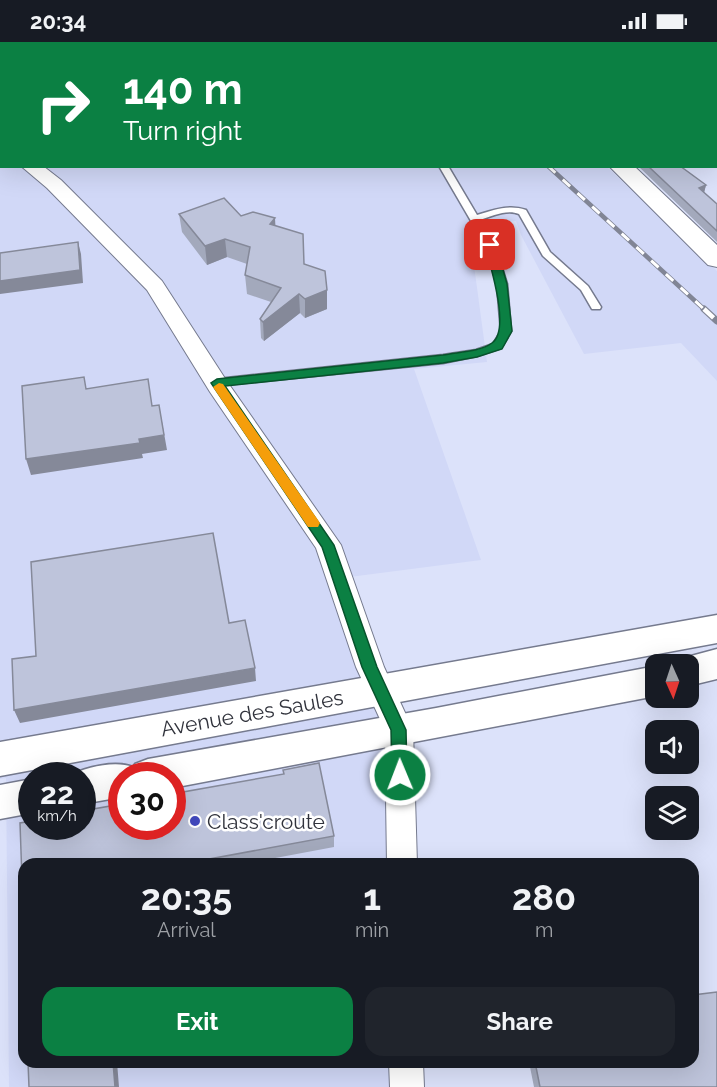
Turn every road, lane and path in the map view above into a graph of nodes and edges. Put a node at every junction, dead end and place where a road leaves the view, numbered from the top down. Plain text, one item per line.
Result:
1 (33, 168) edge
2 (444, 168) edge
3 (622, 168) edge
4 (475, 218) junction
5 (717, 259) edge
6 (596, 307) dead end
7 (217, 383) junction
8 (717, 628) edge
9 (717, 664) edge
10 (699, 669) edge
11 (645, 683) edge
12 (379, 690) junction
13 (399, 730) junction
14 (0, 759) edge
15 (186, 769) edge
16 (18, 799) edge
17 (0, 802) edge
18 (402, 858) edge
19 (406, 1068) edge
20 (407, 1087) edge

1 - 7 street
2 - 4 lane
3 - 5 street
4 - 6 lane
4 - 7 lane
7 - 12 street
8 - 12 main road, Avenue des Saules
9 - 10 main road
11 - 13 main road, Avenue des Saules
12 - 13 street
12 - 14 main road, Avenue des Saules
13 - 15 main road, Avenue des Saules
13 - 18 street
16 - 17 main road
19 - 20 street

